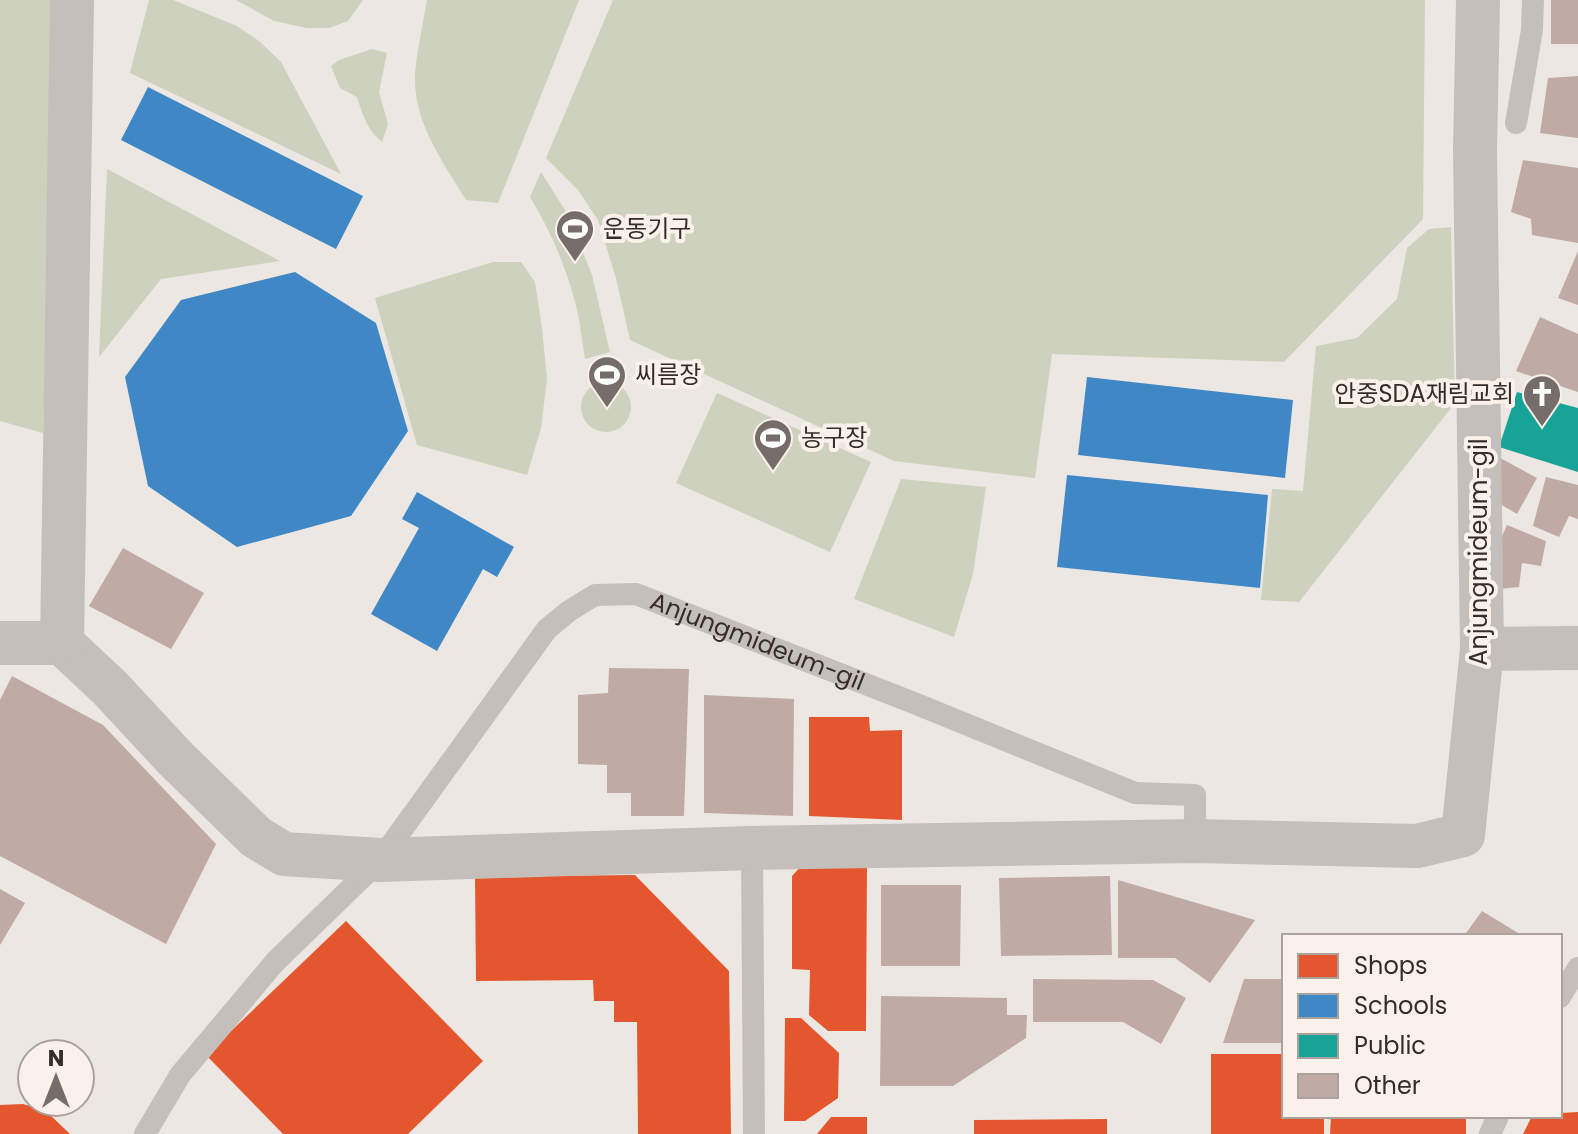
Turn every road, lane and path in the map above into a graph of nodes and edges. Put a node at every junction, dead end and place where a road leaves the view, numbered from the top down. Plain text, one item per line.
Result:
1 (72, 0) edge
2 (1478, 0) edge
3 (1533, 0) edge
4 (1516, 123) dead end
5 (0, 643) edge
6 (62, 643) junction
7 (1578, 648) edge
8 (1482, 649) junction
9 (1195, 841) junction
10 (752, 848) junction
11 (380, 860) junction
12 (1578, 968) edge
13 (1562, 994) edge
14 (145, 1134) edge
15 (754, 1134) edge

1 - 6 street
2 - 8 street, Anjungmideum-gil
3 - 4 lane
5 - 6 street
6 - 11 street, Anjungmideum-gil
7 - 8 street
8 - 9 street, Anjungmideum-gil
9 - 10 street, Anjungmideum-gil
9 - 11 lane, Anjungmideum-gil
10 - 11 street, Anjungmideum-gil
10 - 15 lane
11 - 14 lane, Anjungmideum-gil
12 - 13 lane

